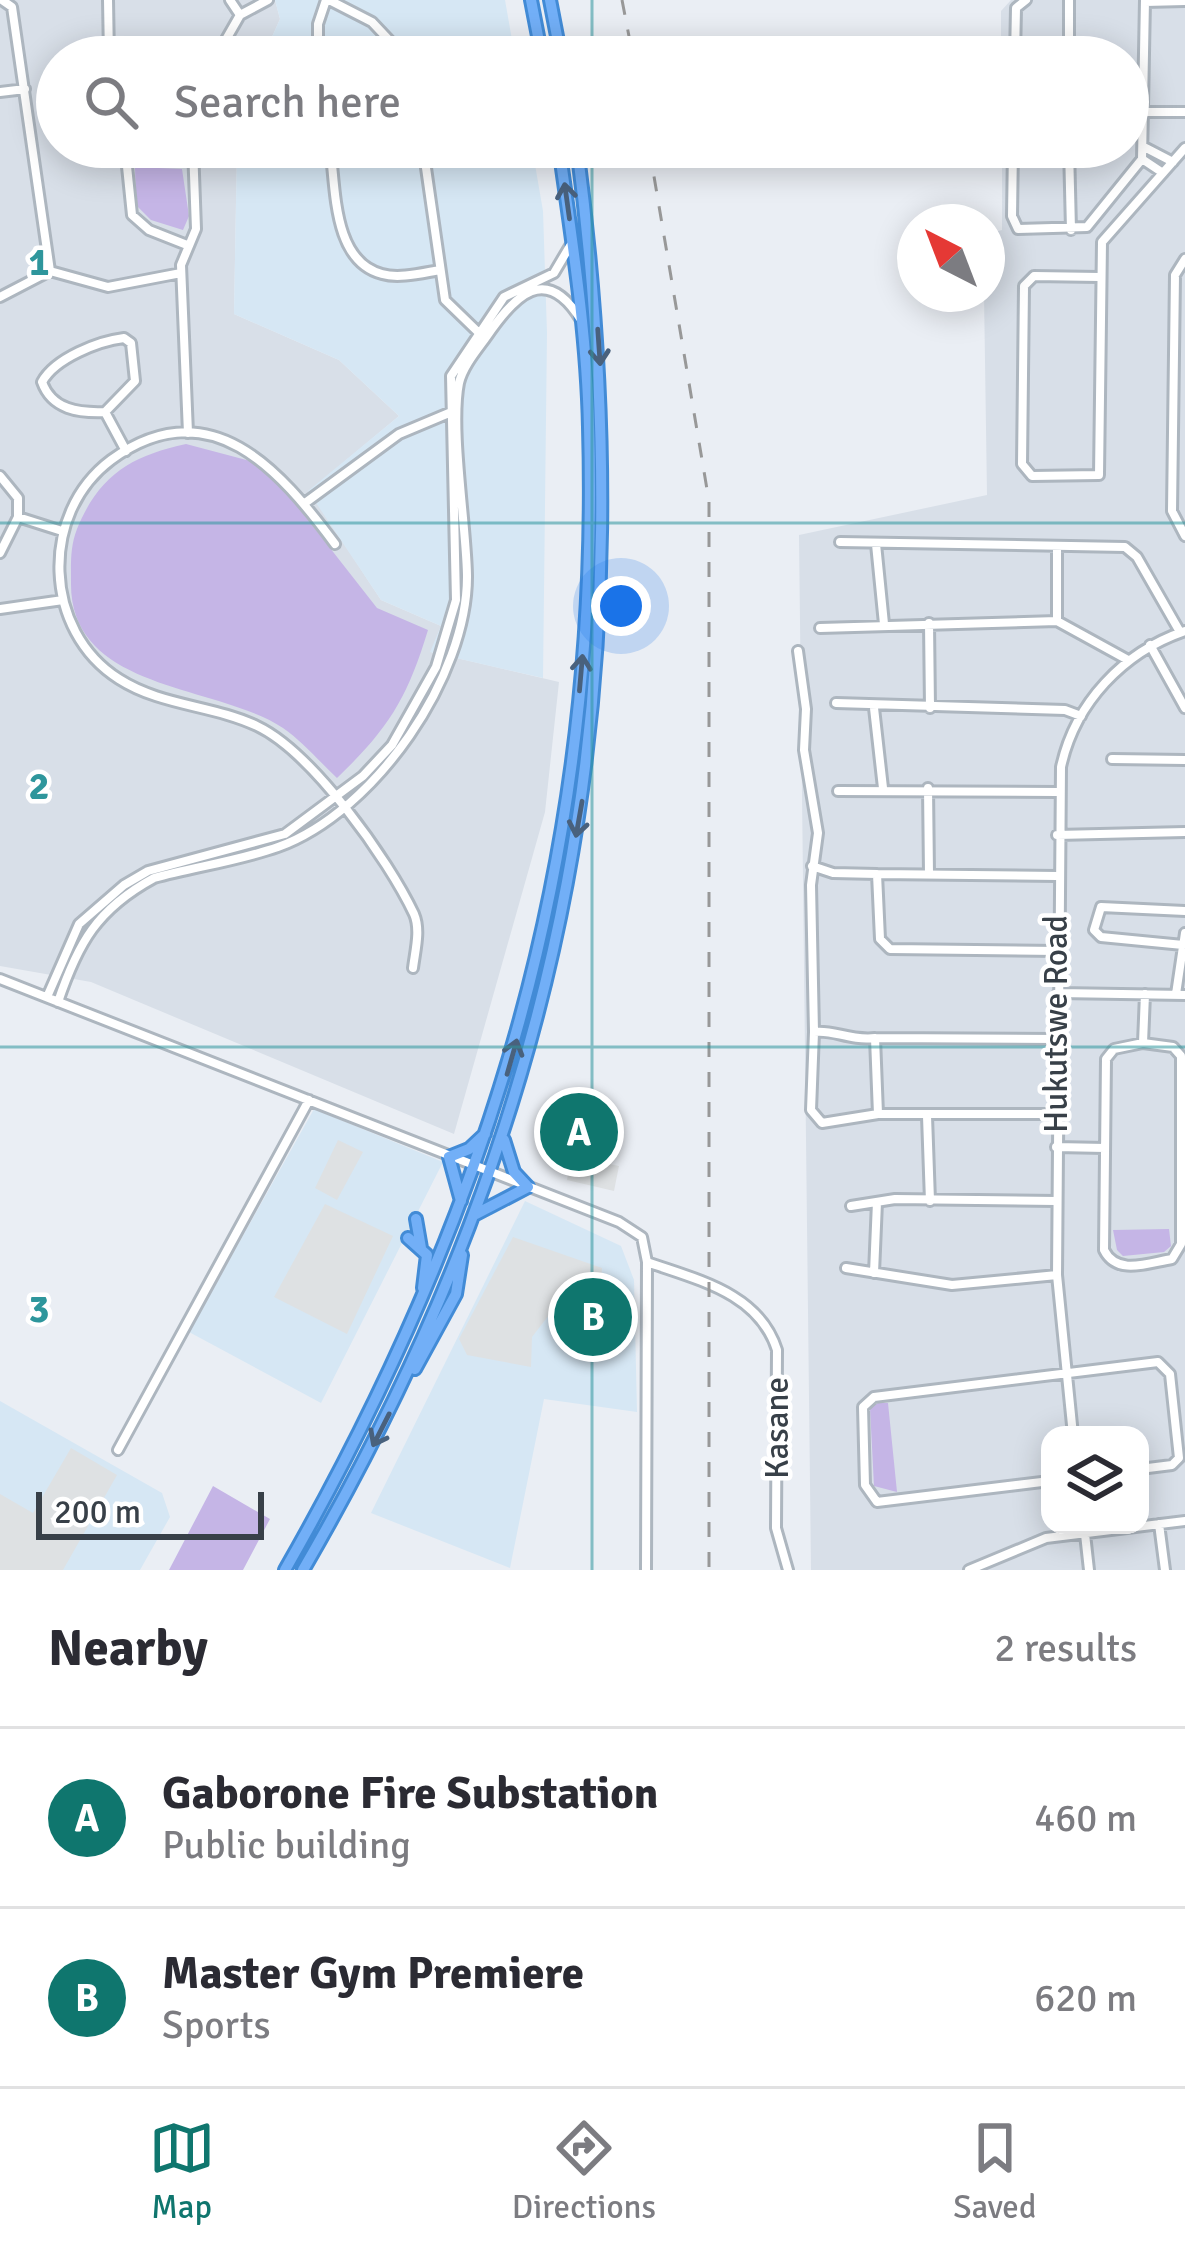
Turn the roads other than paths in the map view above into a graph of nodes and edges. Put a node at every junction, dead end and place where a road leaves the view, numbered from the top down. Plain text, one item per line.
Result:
1 (2, 0) edge
2 (108, 0) edge
3 (230, 0) edge
4 (268, 0) edge
5 (327, 0) edge
6 (532, 0) edge
7 (550, 0) edge
8 (1026, 0) edge
9 (1070, 0) edge
10 (1145, 1) edge
11 (1185, 1) edge
12 (240, 15) junction
13 (109, 36) edge
14 (228, 36) edge
15 (317, 36) edge
16 (385, 36) edge
17 (538, 36) edge
18 (557, 36) edge
19 (1015, 36) edge
20 (1069, 36) edge
21 (1145, 36) edge
22 (25, 89) junction
23 (0, 92) edge
24 (1149, 112) edge
25 (1185, 112) edge
26 (1185, 148) edge
27 (1149, 150) edge
28 (1173, 162) junction
29 (1149, 164) edge
30 (127, 168) edge
31 (194, 168) edge
32 (333, 168) edge
33 (426, 168) edge
34 (562, 168) edge
35 (580, 168) edge
36 (1013, 168) edge
37 (1070, 168) edge
38 (1135, 168) edge
39 (1162, 173) junction
40 (1072, 230) junction
41 (572, 240) junction
42 (187, 244) junction
43 (1185, 259) edge
44 (50, 271) junction
45 (440, 271) junction
46 (181, 273) junction
47 (1099, 277) junction
48 (0, 297) edge
49 (582, 321) junction
50 (1180, 322) edge
51 (481, 335) junction
52 (1181, 397) edge
53 (105, 412) junction
54 (449, 413) junction
55 (188, 433) junction
56 (125, 452) junction
57 (1173, 472) junction
58 (1185, 472) edge
59 (0, 476) edge
60 (305, 503) junction
61 (18, 517) junction
62 (62, 531) junction
63 (1185, 536) edge
64 (841, 542) dead end
65 (335, 544) dead end
66 (876, 544) junction
67 (1057, 546) junction
68 (0, 553) edge
69 (63, 600) junction
70 (0, 609) edge
71 (1057, 621) junction
72 (884, 623) junction
73 (929, 623) junction
74 (820, 628) dead end
75 (1183, 631) edge
76 (1150, 645) junction
77 (798, 651) dead end
78 (1128, 660) junction
79 (836, 703) dead end
80 (874, 708) junction
81 (930, 708) junction
82 (1185, 709) edge
83 (1081, 716) junction
84 (1112, 759) dead end
85 (1185, 760) edge
86 (883, 788) junction
87 (928, 788) junction
88 (838, 791) dead end
89 (1058, 792) junction
90 (337, 796) junction
91 (343, 806) junction
92 (1185, 832) edge
93 (1057, 835) junction
94 (812, 866) junction
95 (877, 874) junction
96 (929, 874) junction
97 (1057, 876) junction
98 (1185, 911) edge
99 (1185, 933) edge
100 (1183, 945) edge
101 (1058, 951) junction
102 (413, 968) dead end
103 (63, 975) junction
104 (0, 980) edge
105 (29, 991) junction
106 (1058, 993) junction
107 (1145, 994) junction
108 (1180, 995) edge
109 (47, 998) junction
110 (58, 1002) junction
111 (80, 1011) junction
112 (814, 1032) junction
113 (875, 1037) junction
114 (1057, 1040) junction
115 (1143, 1043) junction
116 (309, 1100) junction
117 (878, 1114) junction
118 (1055, 1114) junction
119 (927, 1116) junction
120 (494, 1121) junction
121 (503, 1137) junction
122 (1056, 1147) junction
123 (1105, 1148) junction
124 (449, 1157) junction
125 (476, 1168) junction
126 (492, 1174) junction
127 (528, 1186) junction
128 (930, 1201) junction
129 (1056, 1201) junction
130 (877, 1202) junction
131 (462, 1205) junction
132 (851, 1206) dead end
133 (476, 1214) junction
134 (416, 1219) dead end
135 (408, 1238) dead end
136 (422, 1248) junction
137 (647, 1262) junction
138 (846, 1268) dead end
139 (874, 1273) junction
140 (1057, 1275) junction
141 (411, 1331) junction
142 (1064, 1373) junction
143 (1072, 1426) edge
144 (118, 1450) dead end
145 (1149, 1466) edge
146 (1041, 1482) edge
147 (1185, 1521) edge
148 (1159, 1524) junction
149 (1149, 1525) edge
150 (1065, 1534) edge
151 (1085, 1534) edge
152 (780, 1556) junction
153 (285, 1570) edge
154 (302, 1570) edge
155 (646, 1570) edge
156 (777, 1570) edge
157 (788, 1570) edge
158 (968, 1570) edge
159 (1089, 1570) edge
160 (1166, 1570) edge

1 - 22 street
2 - 13 street
3 - 12 street
4 - 12 street
5 - 15 street
5 - 16 street
6 - 17 highway
7 - 18 highway
8 - 19 street
9 - 20 street
10 - 11 street
10 - 21 street
12 - 14 street
22 - 23 street
22 - 44 street
24 - 25 street
26 - 28 street
27 - 28 street
28 - 39 street
29 - 39 street
30 - 42 street
31 - 42 street
32 - 45 street
33 - 45 street
41 -> 34 highway
35 -> 121 highway
36 - 40 street
37 - 40 street
38 - 40 street
39 - 47 street
41 - 49 highway
41 - 51 street
42 - 46 street
43 - 50 street
44 - 46 street
44 - 48 street
45 - 51 street
46 - 55 street
47 - 47 street
49 - 51 street
120 -> 49 highway
50 - 52 street
51 - 54 street
51 - 91 street
52 - 57 street
53 - 53 street
53 - 56 street
54 - 60 street
54 - 90 street
55 - 56 street
55 - 60 street
56 - 62 street
57 - 58 street
57 - 63 street
59 - 61 street
60 - 65 street
61 - 62 street
61 - 68 street
62 - 69 street
64 - 66 street
66 - 67 street
66 - 72 street
67 - 71 street
67 - 75 street
69 - 70 street
69 - 90 street
71 - 73 street
71 - 78 street
72 - 73 street
72 - 74 street
73 - 81 street
75 - 76 street, Hukutswe Road
76 - 78 street, Hukutswe Road
76 - 82 street
77 - 94 street
78 - 83 street, Hukutswe Road
79 - 80 street
80 - 81 street
80 - 86 street
81 - 83 street
83 - 89 street, Hukutswe Road
84 - 85 street
86 - 87 street
86 - 88 street
87 - 89 street
87 - 96 street
89 - 93 street, Hukutswe Road
90 - 91 street
90 - 103 street
91 - 102 street
91 - 103 street
92 - 93 street
93 - 97 street, Hukutswe Road
94 - 95 street
94 - 112 street
95 - 96 street
95 - 101 street
96 - 97 street
97 - 101 street, Hukutswe Road
98 - 100 street
99 - 100 street
100 - 108 street
101 - 106 street, Hukutswe Road
103 - 105 street
103 - 109 street
103 - 110 street
103 - 111 street
104 - 105 street, Kasane
105 - 109 street, Kasane
106 - 107 street
106 - 114 street, Hukutswe Road
107 - 108 street
107 - 115 street
109 - 110 street, Kasane
110 - 111 street, Kasane
111 - 116 street, Kasane
112 - 113 street
112 - 117 street
113 - 114 street
113 - 117 street
114 - 118 street, Hukutswe Road
115 - 123 street
115 - 123 street
116 - 124 street, Kasane
116 - 144 street
117 - 119 street
118 - 119 street
118 - 122 street, Hukutswe Road
119 - 128 street
120 - 124 highway
120 - 125 highway
121 - 126 highway
121 - 127 highway
122 - 123 street
122 - 129 street, Hukutswe Road
124 - 125 street, Kasane
124 - 131 highway
125 - 126 street, Kasane
125 - 131 highway
126 - 127 street, Kasane
126 - 133 highway
127 - 133 highway
127 - 137 street, Kasane
128 - 129 street
128 - 130 street
129 - 140 street, Hukutswe Road
130 - 132 street
130 - 139 street
131 - 141 highway
133 -> 154 highway
134 - 136 highway
135 - 136 highway
136 - 141 highway
137 - 152 street, Kasane
137 - 155 street
138 - 139 street
139 - 140 street
140 - 142 street, Hukutswe Road
141 - 153 highway
142 - 143 street, Hukutswe Road
142 - 145 street
142 - 146 street
147 - 148 street
148 - 149 street
148 - 160 street
150 - 158 street
151 - 159 street
152 - 156 street
152 - 157 street, Kasane

